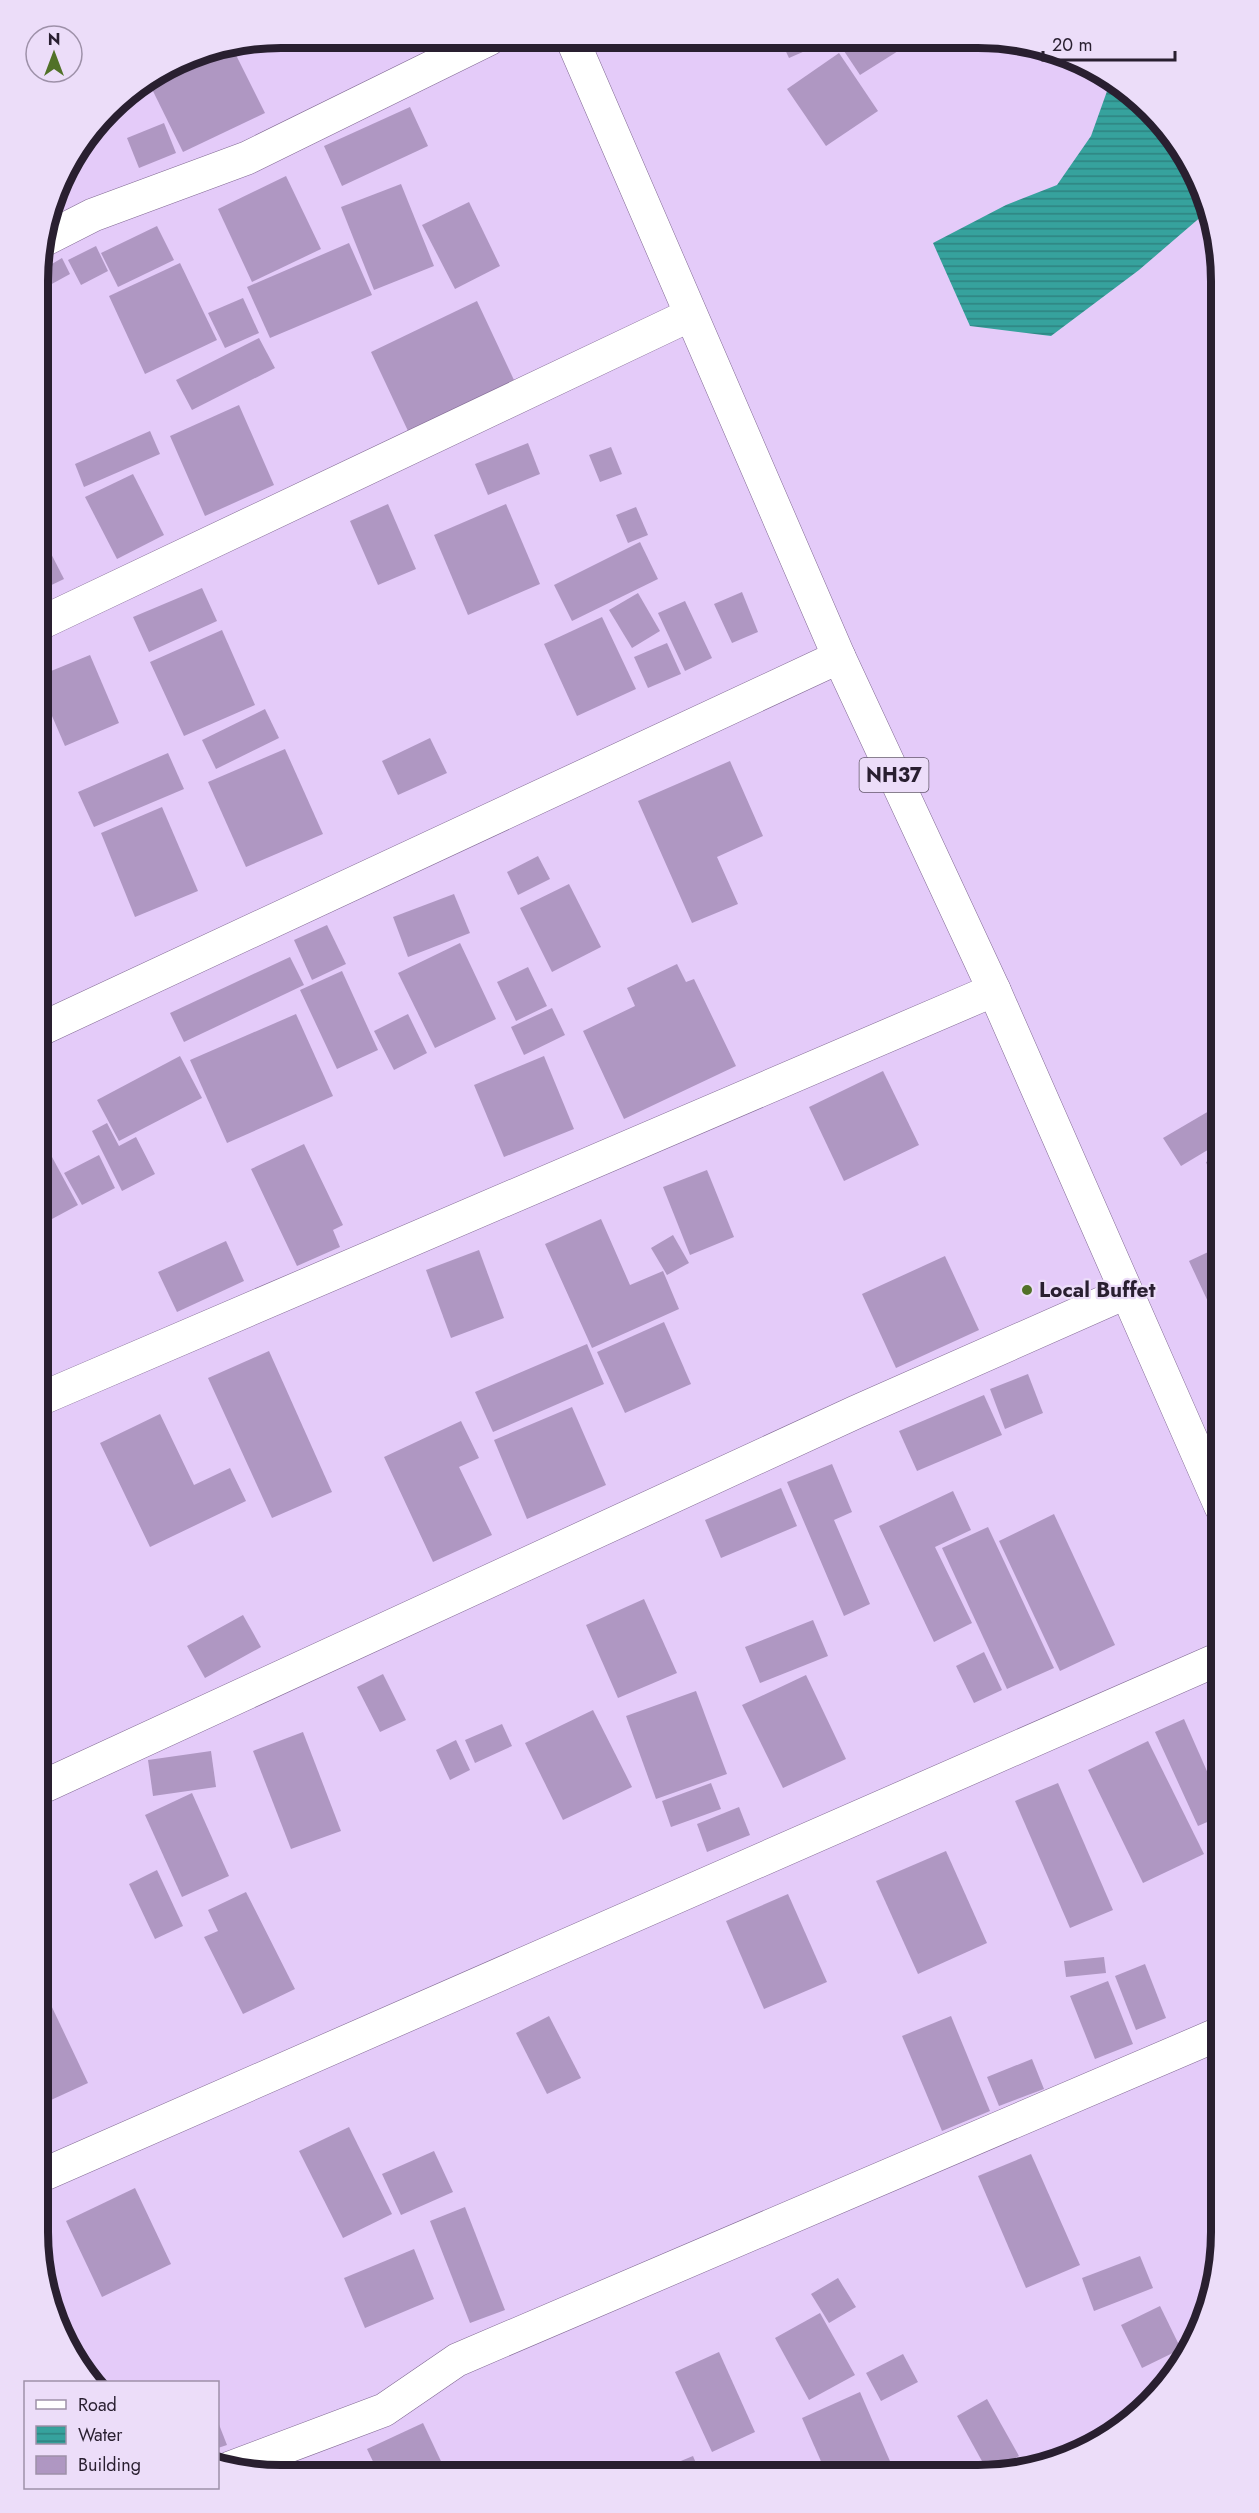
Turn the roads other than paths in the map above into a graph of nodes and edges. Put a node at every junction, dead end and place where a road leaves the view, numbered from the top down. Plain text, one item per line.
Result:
1 (471, 48) edge
2 (576, 48) edge
3 (52, 236) edge
4 (690, 315) junction
5 (48, 620) edge
6 (839, 657) junction
7 (994, 990) junction
8 (48, 1026) edge
9 (1125, 1293) junction
10 (48, 1396) edge
11 (1211, 1486) edge
12 (1211, 1662) edge
13 (48, 1784) edge
14 (1211, 2037) edge
15 (48, 2172) edge
16 (245, 2462) edge

1 - 3 main road
2 - 4 main road, NH37
4 - 5 main road
4 - 6 main road, NH37
6 - 7 main road, NH37
6 - 8 main road
7 - 9 main road, NH37
7 - 10 main road
9 - 11 main road, NH37
9 - 13 main road
12 - 15 main road
14 - 16 main road

